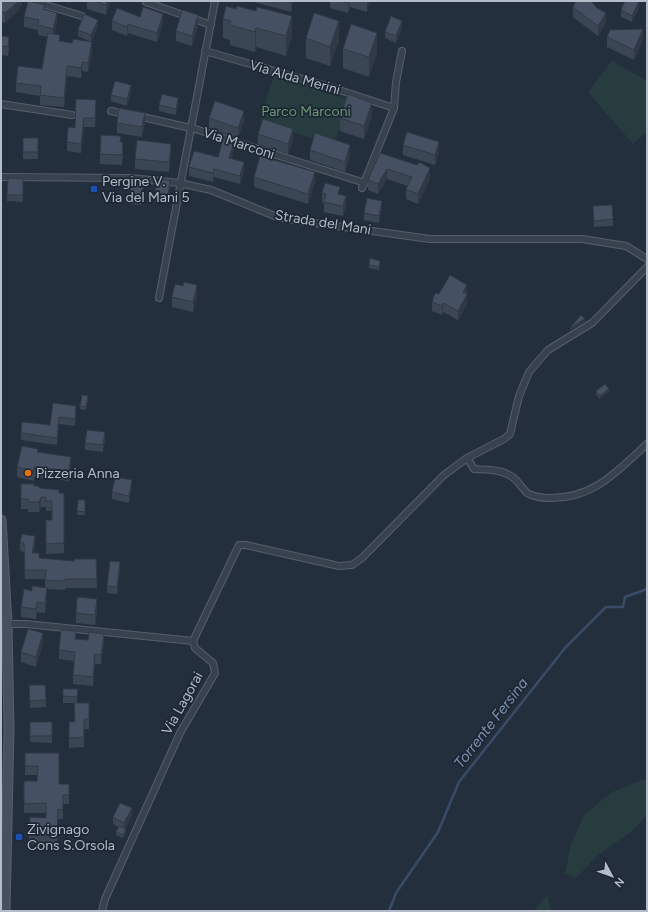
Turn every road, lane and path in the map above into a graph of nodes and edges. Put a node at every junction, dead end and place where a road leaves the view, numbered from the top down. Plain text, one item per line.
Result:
1 (32, 1) edge
2 (215, 1) edge
3 (146, 2) dead end
4 (82, 16) edge
5 (210, 25) junction
6 (205, 51) junction
7 (402, 51) dead end
8 (1, 104) edge
9 (394, 108) junction
10 (111, 111) dead end
11 (72, 116) dead end
12 (190, 128) junction
13 (1, 177) edge
14 (179, 183) junction
15 (647, 259) edge
16 (647, 268) edge
17 (159, 298) dead end
18 (647, 444) edge
19 (467, 458) junction
20 (1, 520) edge
21 (6, 624) junction
22 (193, 641) junction
23 (5, 730) edge
24 (5, 911) edge
25 (102, 911) edge

1 - 4 street
2 - 5 street
3 - 5 street
5 - 6 street
6 - 9 street, Via Alda Merini
6 - 12 street
7 - 9 street
8 - 11 street
9 - 12 street, Via Marconi
10 - 12 street, Via Marconi
12 - 14 street
13 - 14 street, Strada del Mani
14 - 15 street, Strada del Mani
14 - 17 street
16 - 19 street
18 - 19 street
19 - 22 street
20 - 21 main road
21 - 22 street
21 - 23 main road
22 - 25 street, Via Lagorai
23 - 24 main road

